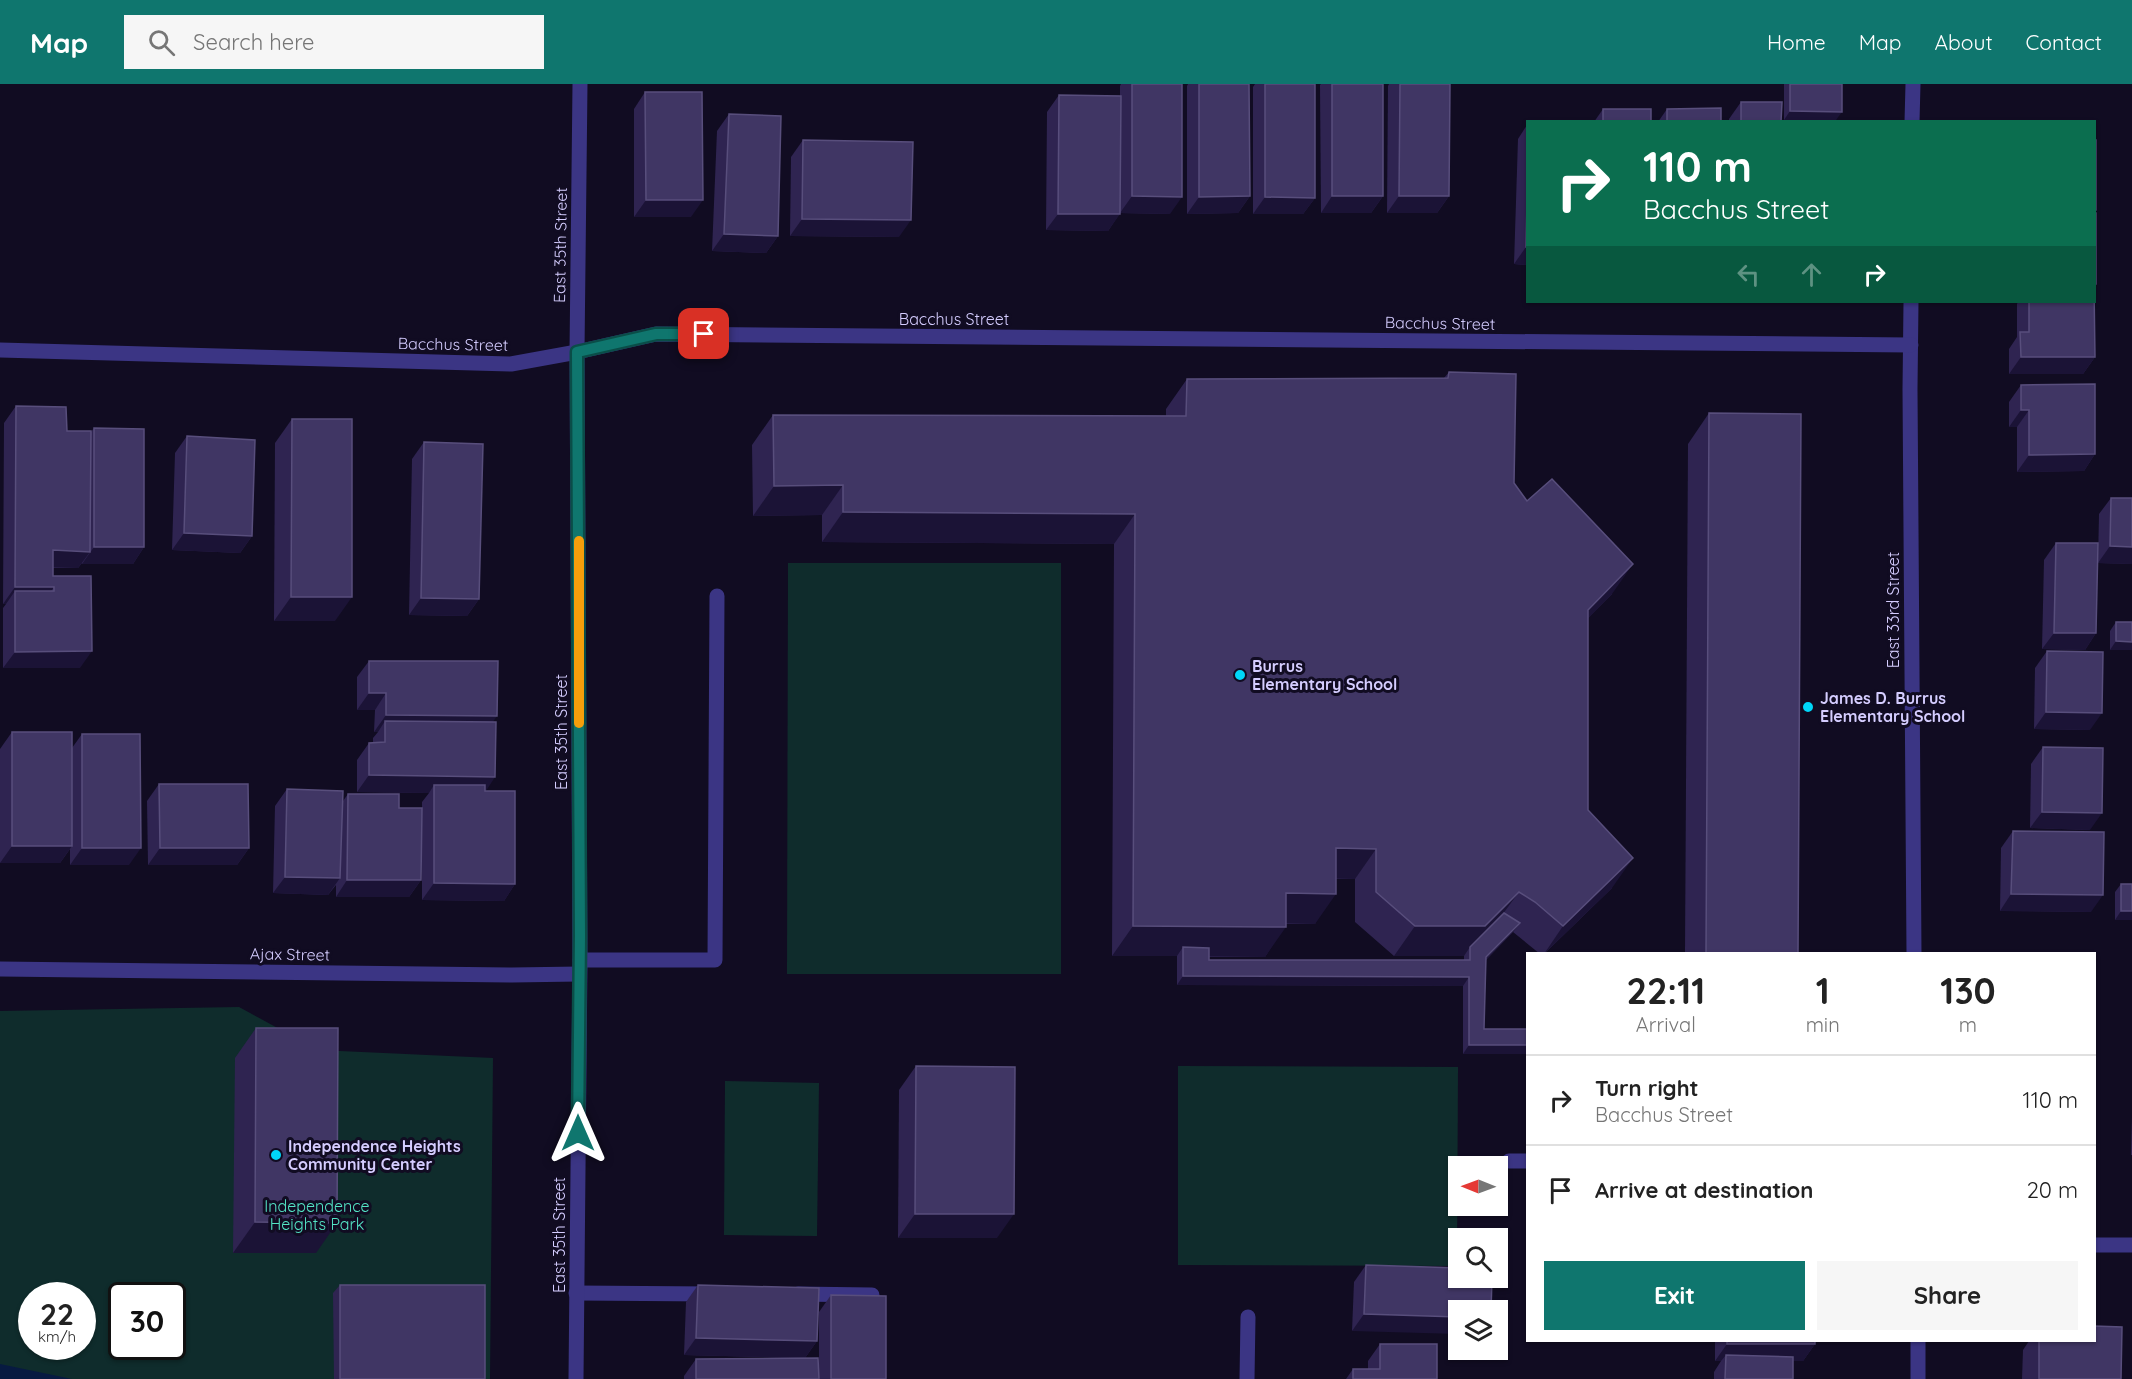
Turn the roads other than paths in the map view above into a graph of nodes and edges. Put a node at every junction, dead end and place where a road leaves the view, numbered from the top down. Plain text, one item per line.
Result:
1 (580, 84) edge
2 (1913, 84) edge
3 (1912, 120) edge
4 (1911, 303) edge
5 (1911, 345) junction
6 (0, 350) edge
7 (577, 352) junction
8 (717, 596) dead end
9 (1914, 952) edge
10 (580, 967) junction
11 (0, 969) edge
12 (1509, 1161) dead end
13 (1526, 1161) edge
14 (2096, 1245) edge
15 (2132, 1245) edge
16 (576, 1293) junction
17 (730, 1294) edge
18 (778, 1294) edge
19 (872, 1295) edge
20 (1248, 1317) dead end
21 (1918, 1342) edge
22 (576, 1379) edge
23 (1247, 1379) edge
24 (1918, 1379) edge

1 - 7 street, East 35th Street
2 - 3 street
4 - 5 street, East 33rd Street
5 - 7 street, Bacchus Street
5 - 9 street, East 33rd Street
6 - 7 street, Bacchus Street
7 - 10 street, East 35th Street
8 - 10 street, Ajax Street
10 - 11 street, Ajax Street
10 - 16 street, East 35th Street
12 - 13 street
14 - 15 street
16 - 17 street
16 - 22 street, East 35th Street
18 - 19 street
20 - 23 street
21 - 24 street

